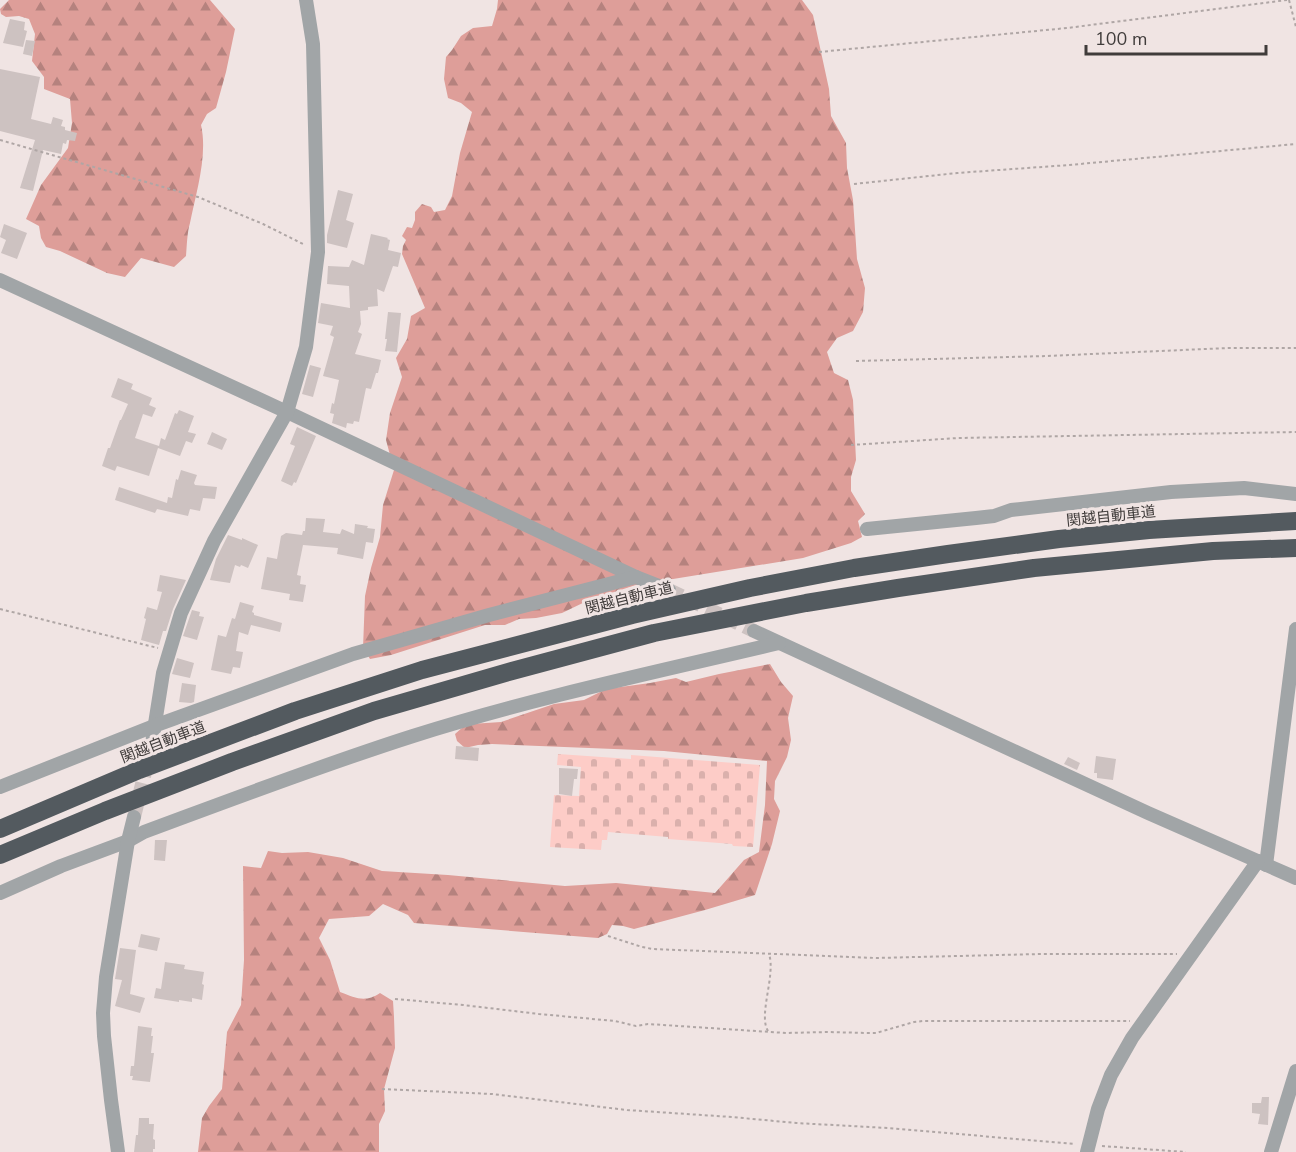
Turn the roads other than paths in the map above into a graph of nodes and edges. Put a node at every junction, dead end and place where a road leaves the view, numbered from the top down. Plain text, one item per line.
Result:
1 (306, 0) edge
2 (0, 280) edge
3 (287, 412) junction
4 (1296, 494) edge
5 (1296, 521) edge
6 (867, 529) dead end
7 (1296, 548) edge
8 (636, 577) junction
9 (669, 590) tunnel mouth
10 (1296, 629) edge
11 (754, 631) tunnel mouth
12 (778, 642) junction
13 (154, 726) junction
14 (151, 749) tunnel mouth
15 (0, 788) edge
16 (134, 817) tunnel mouth
17 (0, 829) edge
18 (128, 841) junction
19 (0, 855) edge
20 (1262, 863) junction
21 (1296, 878) edge
22 (0, 892) edge
23 (1296, 1071) edge
24 (1088, 1148) edge
25 (118, 1152) edge
26 (1271, 1152) edge

1 - 3 street
2 - 3 street
3 - 8 street
3 - 13 street
4 - 6 street
5 - 17 highway, 関越自動車道
7 - 19 highway
8 - 9 street
8 - 13 street
10 - 20 street
11 - 12 street
12 - 18 street
12 - 20 street
13 - 14 street
13 - 15 street
16 - 18 street
18 - 22 street
18 - 25 street
20 - 21 street
20 - 24 street
23 - 26 street

